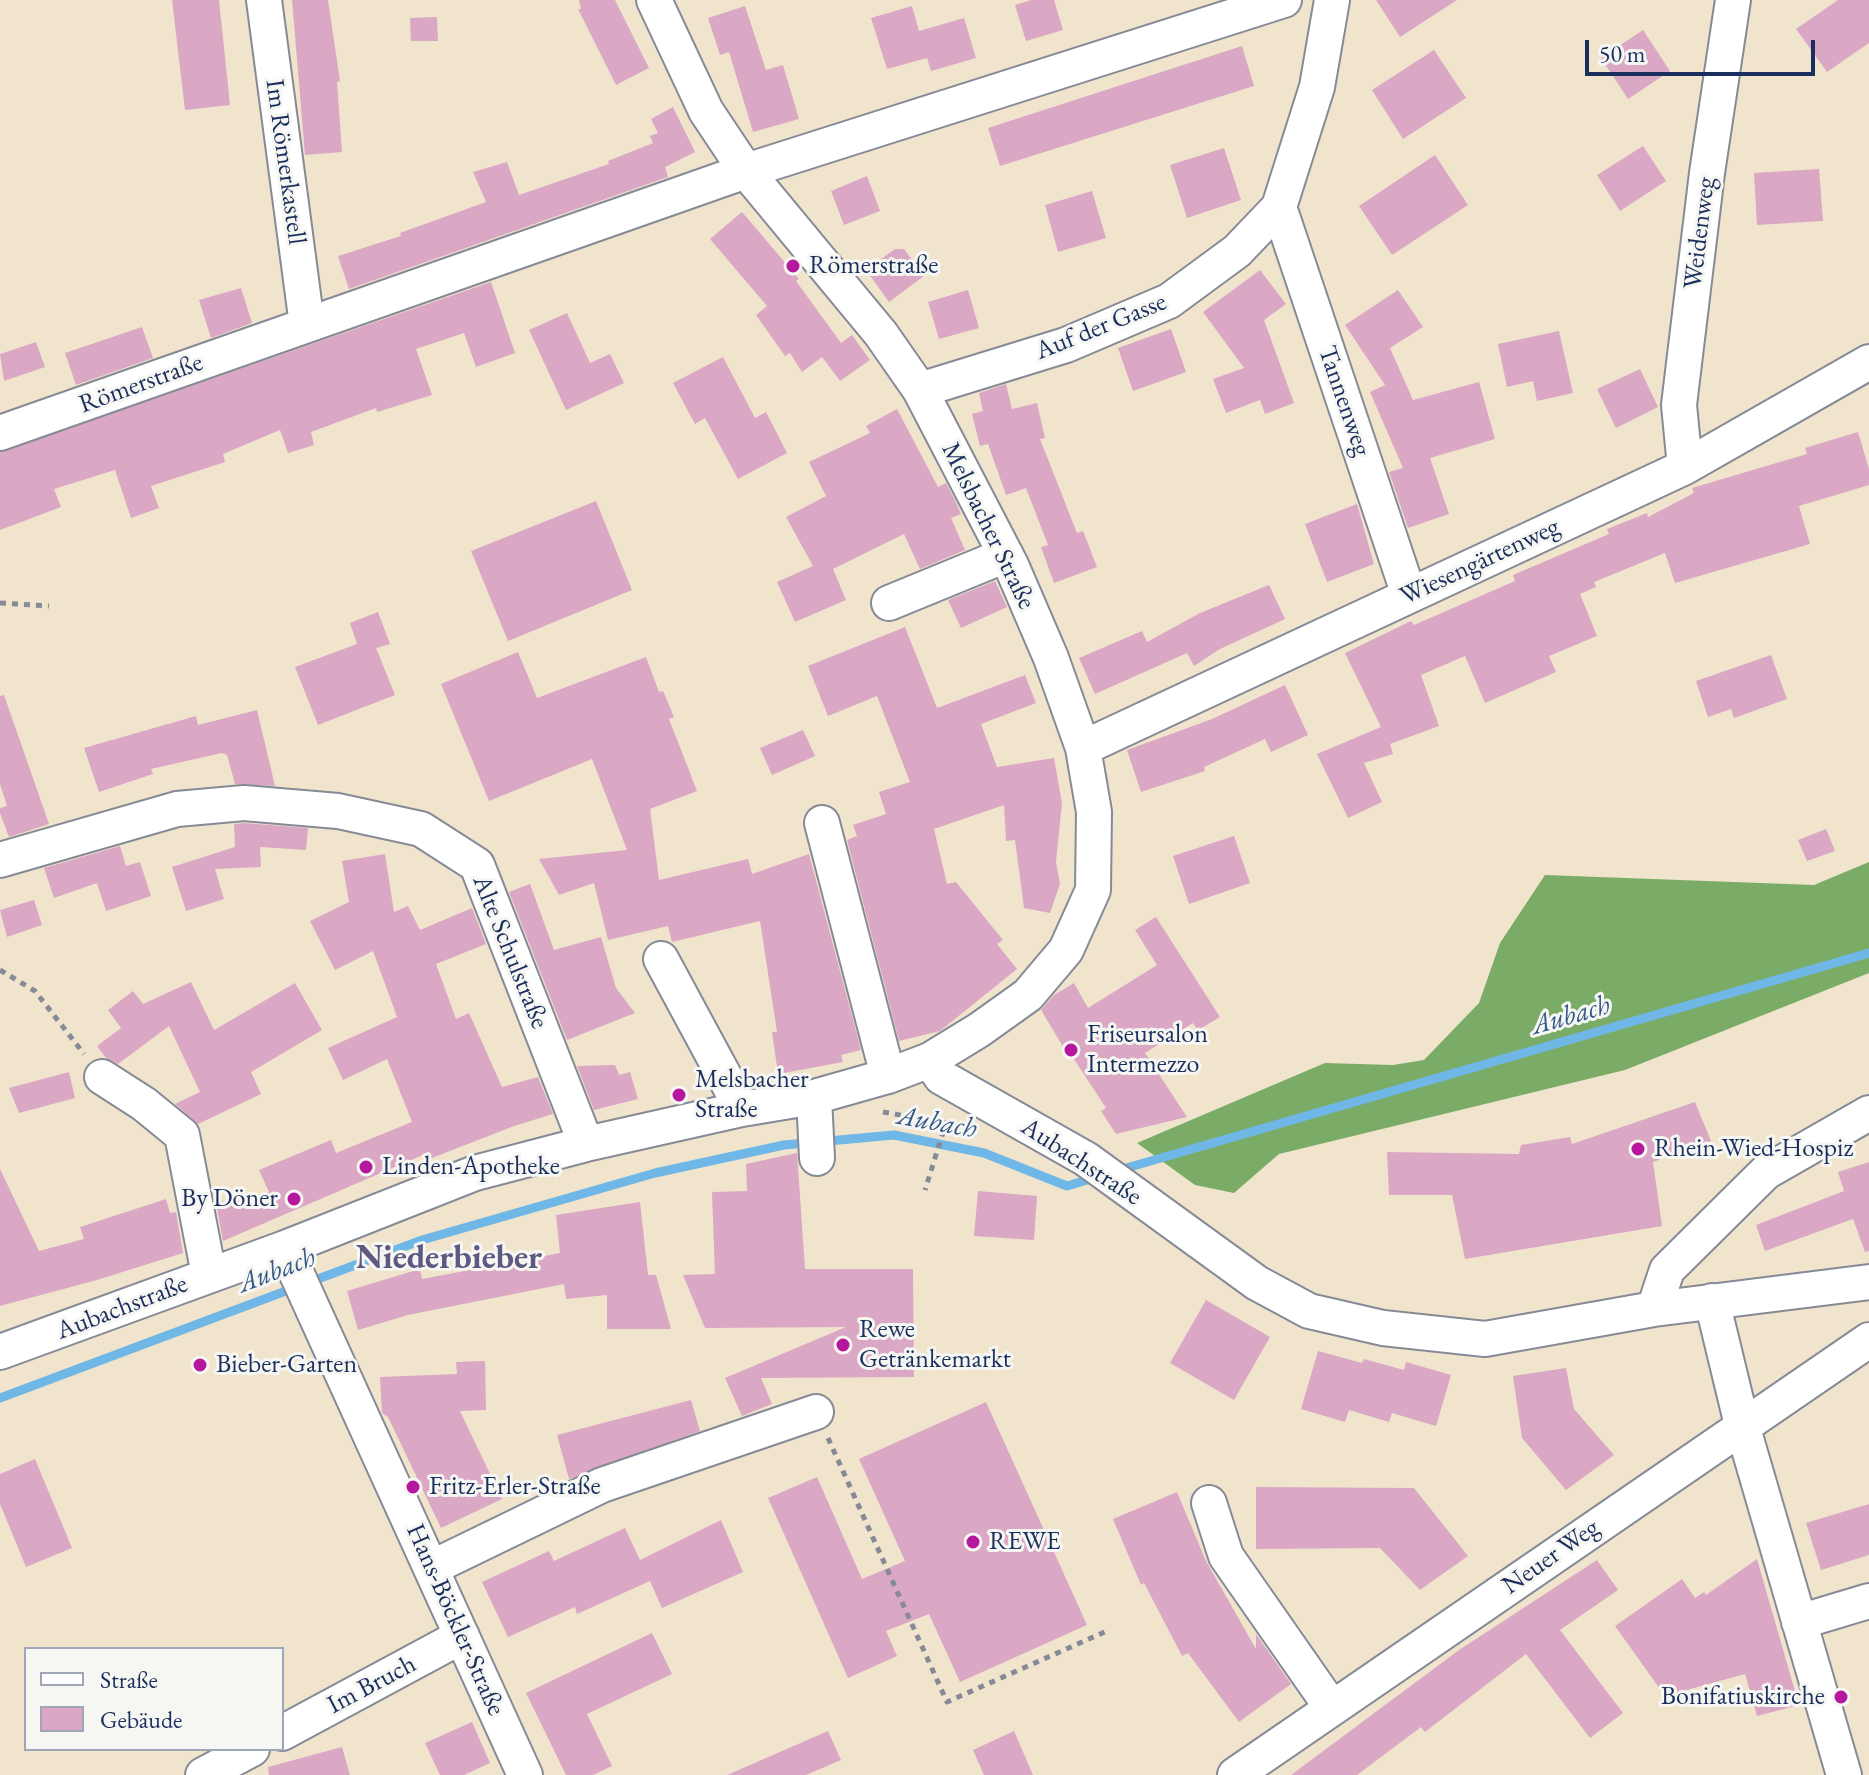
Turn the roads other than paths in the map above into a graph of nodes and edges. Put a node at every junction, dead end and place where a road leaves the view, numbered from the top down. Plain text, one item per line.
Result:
1 (264, 0) edge
2 (654, 0) edge
3 (1284, 0) edge
4 (1332, 0) edge
5 (1733, 0) edge
6 (746, 171) junction
7 (1279, 207) junction
8 (307, 325) junction
9 (1869, 362) edge
10 (920, 390) junction
11 (0, 433) edge
12 (1685, 467) junction
13 (1006, 555) junction
14 (1409, 595) junction
15 (889, 603) dead end
16 (1083, 748) junction
17 (822, 823) dead end
18 (0, 860) edge
19 (661, 959) dead end
20 (930, 1060) junction
21 (888, 1076) junction
22 (102, 1077) road end
23 (742, 1109) junction
24 (1869, 1113) edge
25 (586, 1144) junction
26 (291, 1261) junction
27 (209, 1275) junction
28 (1869, 1282) edge
29 (1712, 1301) junction
30 (1654, 1309) junction
31 (1869, 1340) edge
32 (0, 1352) edge
33 (816, 1412) road end
34 (1742, 1425) junction
35 (1209, 1503) dead end
36 (433, 1567) junction
37 (1869, 1601) edge
38 (1799, 1622) junction
39 (462, 1636) junction
40 (1332, 1708) junction
41 (284, 1732) edge
42 (248, 1751) edge
43 (203, 1775) edge
44 (525, 1775) edge
45 (1235, 1775) edge
46 (1844, 1775) edge

1 - 8 street, Im Römerkastell
2 - 6 street, Melsbacher Straße
3 - 6 street, Römerstraße
4 - 7 street, Auf der Gasse
5 - 12 street, Weidenweg
6 - 8 street, Römerstraße
6 - 10 street, Melsbacher Straße
7 - 10 street, Auf der Gasse
7 - 14 street, Tannenweg
8 - 11 street, Römerstraße
9 - 12 street, Wiesengärtenweg
10 - 13 street, Melsbacher Straße
12 - 14 street, Wiesengärtenweg
13 - 15 street
13 - 16 street, Melsbacher Straße
14 - 16 street, Wiesengärtenweg
16 - 20 street, Melsbacher Straße
17 - 21 street
18 - 25 street, Alte Schulstraße
19 - 23 street
20 - 21 street, Aubachstraße
20 - 30 street, Aubachstraße
21 - 23 street, Aubachstraße
22 - 27 street
23 - 25 street, Aubachstraße
24 - 30 street
25 - 26 street, Aubachstraße
26 - 27 street, Aubachstraße
26 - 36 street, Hans-Böckler-Straße
27 - 32 street, Aubachstraße
28 - 29 street, Aubachstraße
29 - 30 street, Aubachstraße
29 - 34 street
31 - 34 street, Neuer Weg
33 - 36 street
34 - 38 street
34 - 40 street, Neuer Weg
35 - 40 street
36 - 39 street, Hans-Böckler-Straße
37 - 38 street
38 - 46 street
39 - 41 street, Im Bruch
39 - 44 street, Hans-Böckler-Straße
40 - 45 street, Neuer Weg
42 - 43 street

